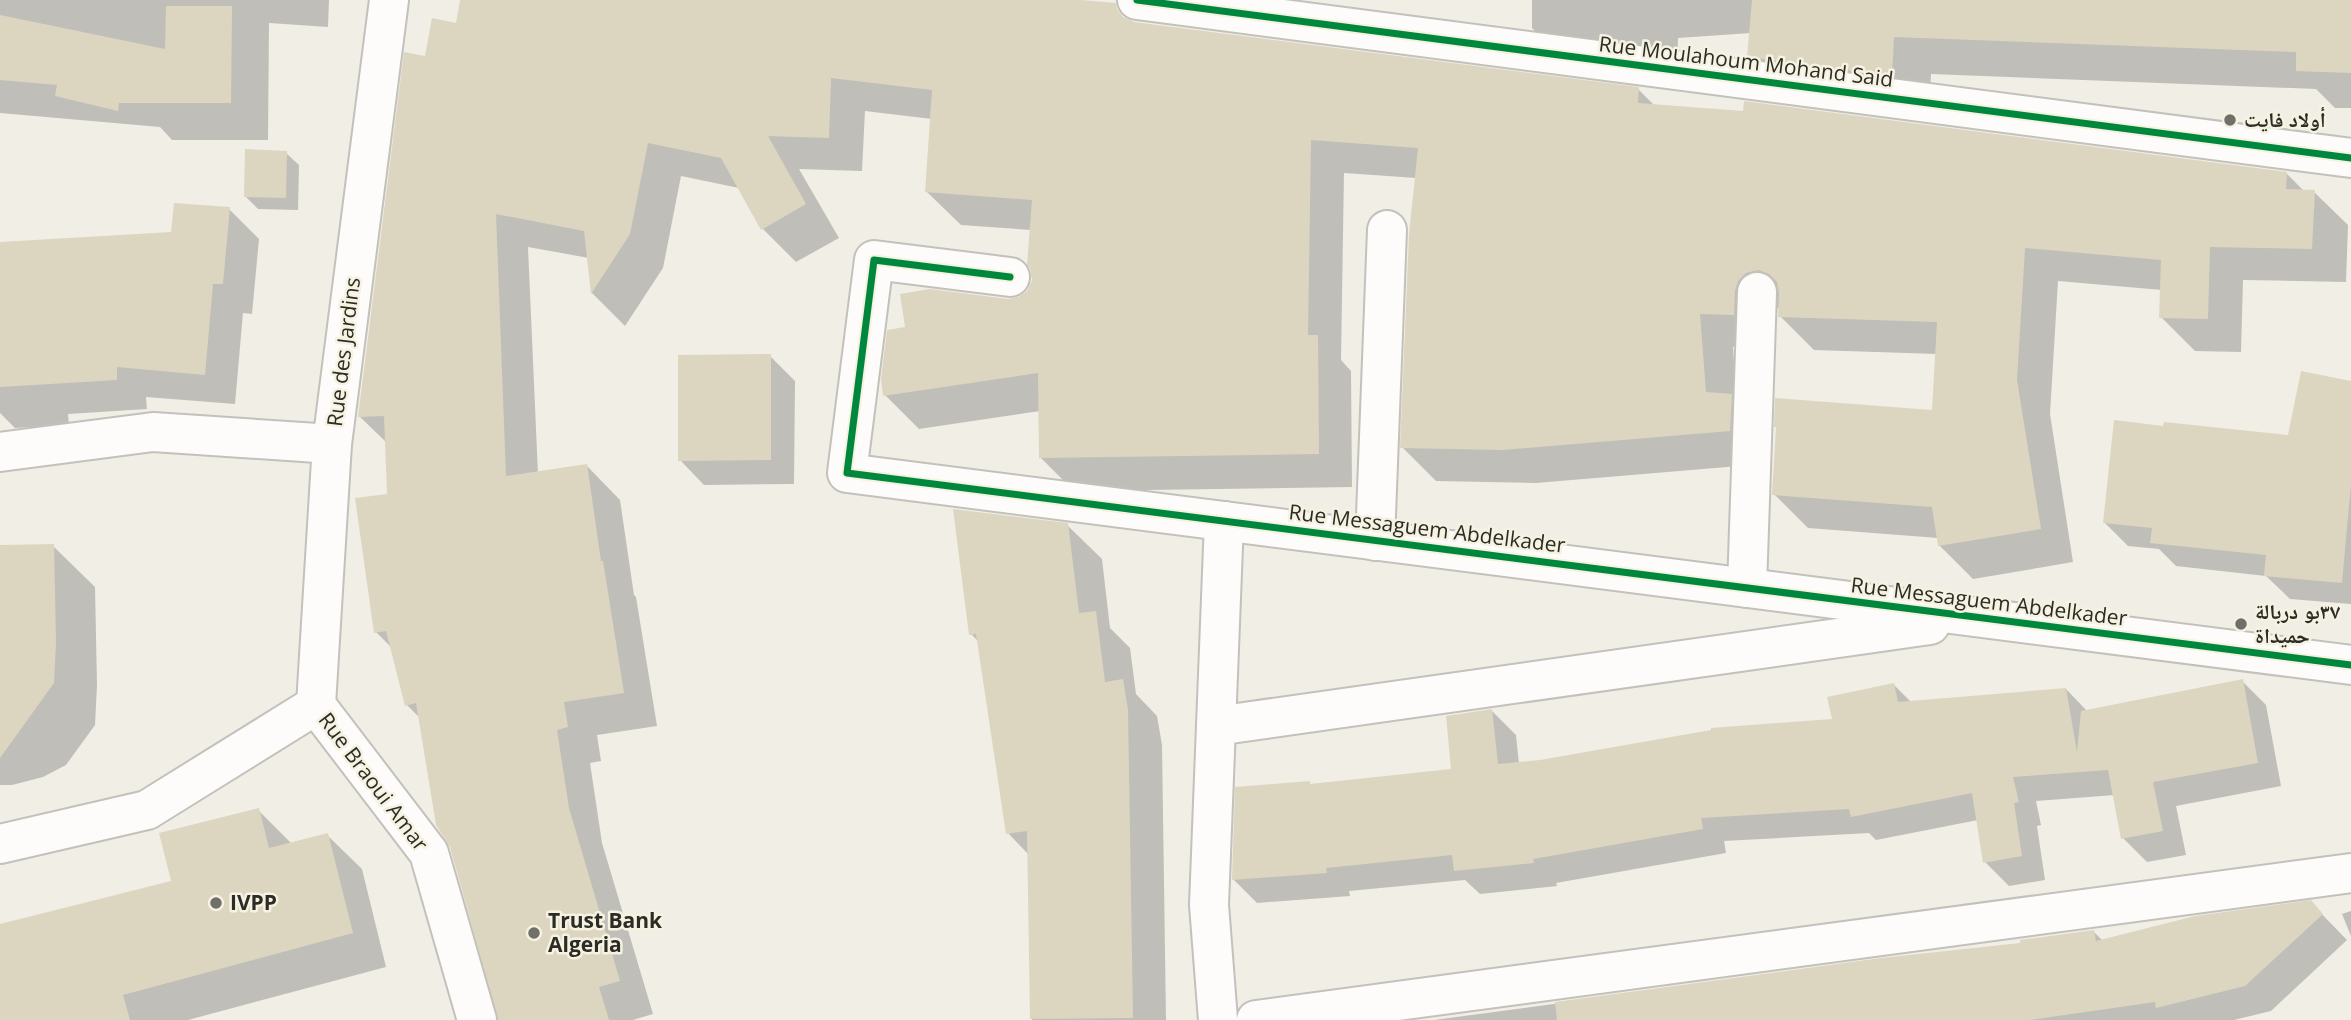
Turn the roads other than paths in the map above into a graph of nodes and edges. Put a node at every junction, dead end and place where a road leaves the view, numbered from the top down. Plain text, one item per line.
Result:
1 (389, 0) edge
2 (1137, 0) edge
3 (2351, 158) edge
4 (1387, 230) dead end
5 (1010, 277) dead end
6 (1757, 292) dead end
7 (332, 444) junction
8 (0, 452) edge
9 (1224, 521) junction
10 (1375, 541) junction
11 (1747, 588) junction
12 (1981, 618) junction
13 (2351, 665) edge
14 (316, 705) junction
15 (1216, 726) junction
16 (0, 844) edge
17 (2351, 873) edge
18 (478, 1020) edge
19 (1219, 1020) edge
20 (1256, 1020) edge

1 - 7 street, Rue des Jardins
2 - 3 street, Rue Moulahoum Mohand Said
4 - 10 street
5 - 9 street, Rue Messaguem Abdelkader
6 - 11 street
7 - 8 street
7 - 14 street, Rue des Jardins
9 - 10 street, Rue Messaguem Abdelkader
9 - 15 street
10 - 11 street, Rue Messaguem Abdelkader
11 - 12 street, Rue Messaguem Abdelkader
12 - 13 street, Rue Messaguem Abdelkader
12 - 15 street
14 - 16 street
14 - 18 street, Rue Braoui Amar
15 - 19 street
17 - 20 street

